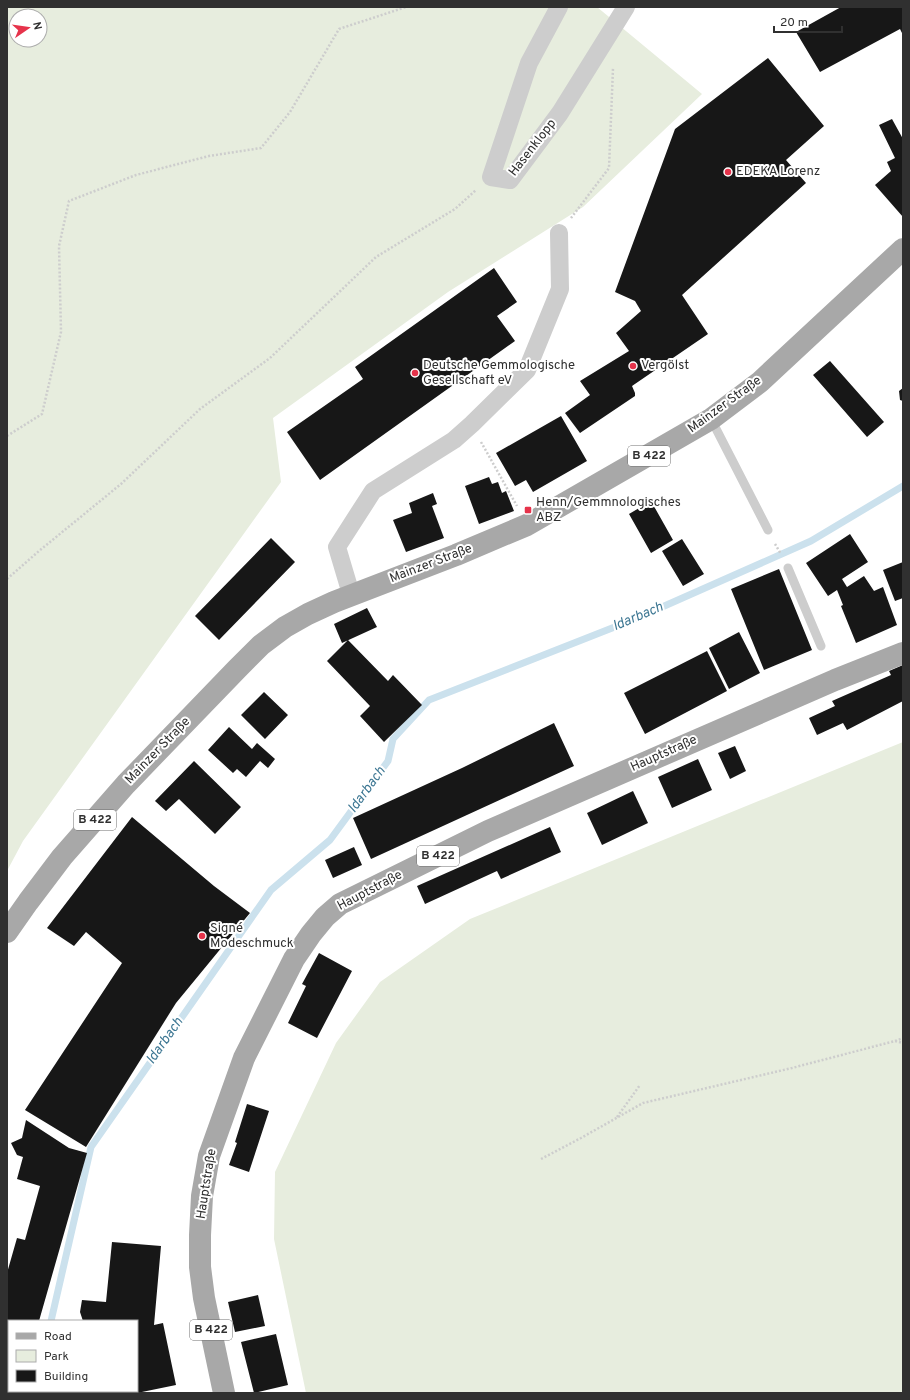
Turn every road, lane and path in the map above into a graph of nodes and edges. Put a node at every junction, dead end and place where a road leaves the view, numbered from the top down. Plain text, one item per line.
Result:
1 (406, 7) edge
2 (559, 7) edge
3 (626, 7) edge
4 (615, 63) dead end
5 (491, 177) junction
6 (559, 233) joint
7 (903, 249) edge
8 (711, 419) junction
9 (7, 436) edge
10 (489, 456) dead end
11 (527, 525) junction
12 (768, 530) joint
13 (788, 568) joint
14 (7, 579) edge
15 (351, 594) junction
16 (821, 646) dead end
17 (903, 653) edge
18 (7, 932) edge
19 (903, 1038) edge
20 (894, 1041) junction
21 (903, 1043) edge
22 (640, 1085) dead end
23 (616, 1119) junction
24 (541, 1159) dead end
25 (224, 1393) edge

1 - 9 path
2 - 5 street, Hasenklopp
3 - 5 street, Hasenklopp
4 - 6 path
5 - 14 path
6 - 15 street
7 - 8 main road, Mainzer Straße / B 422
8 - 11 main road, Mainzer Straße / B 422
8 - 12 lane
10 - 11 path
11 - 15 main road, Mainzer Straße / B 422
12 - 13 path
13 - 16 lane
15 - 18 main road, Mainzer Straße / B 422
17 - 25 main road, Hauptstraße / B 422
19 - 20 path
20 - 21 path
20 - 23 path
22 - 23 path
23 - 24 path

